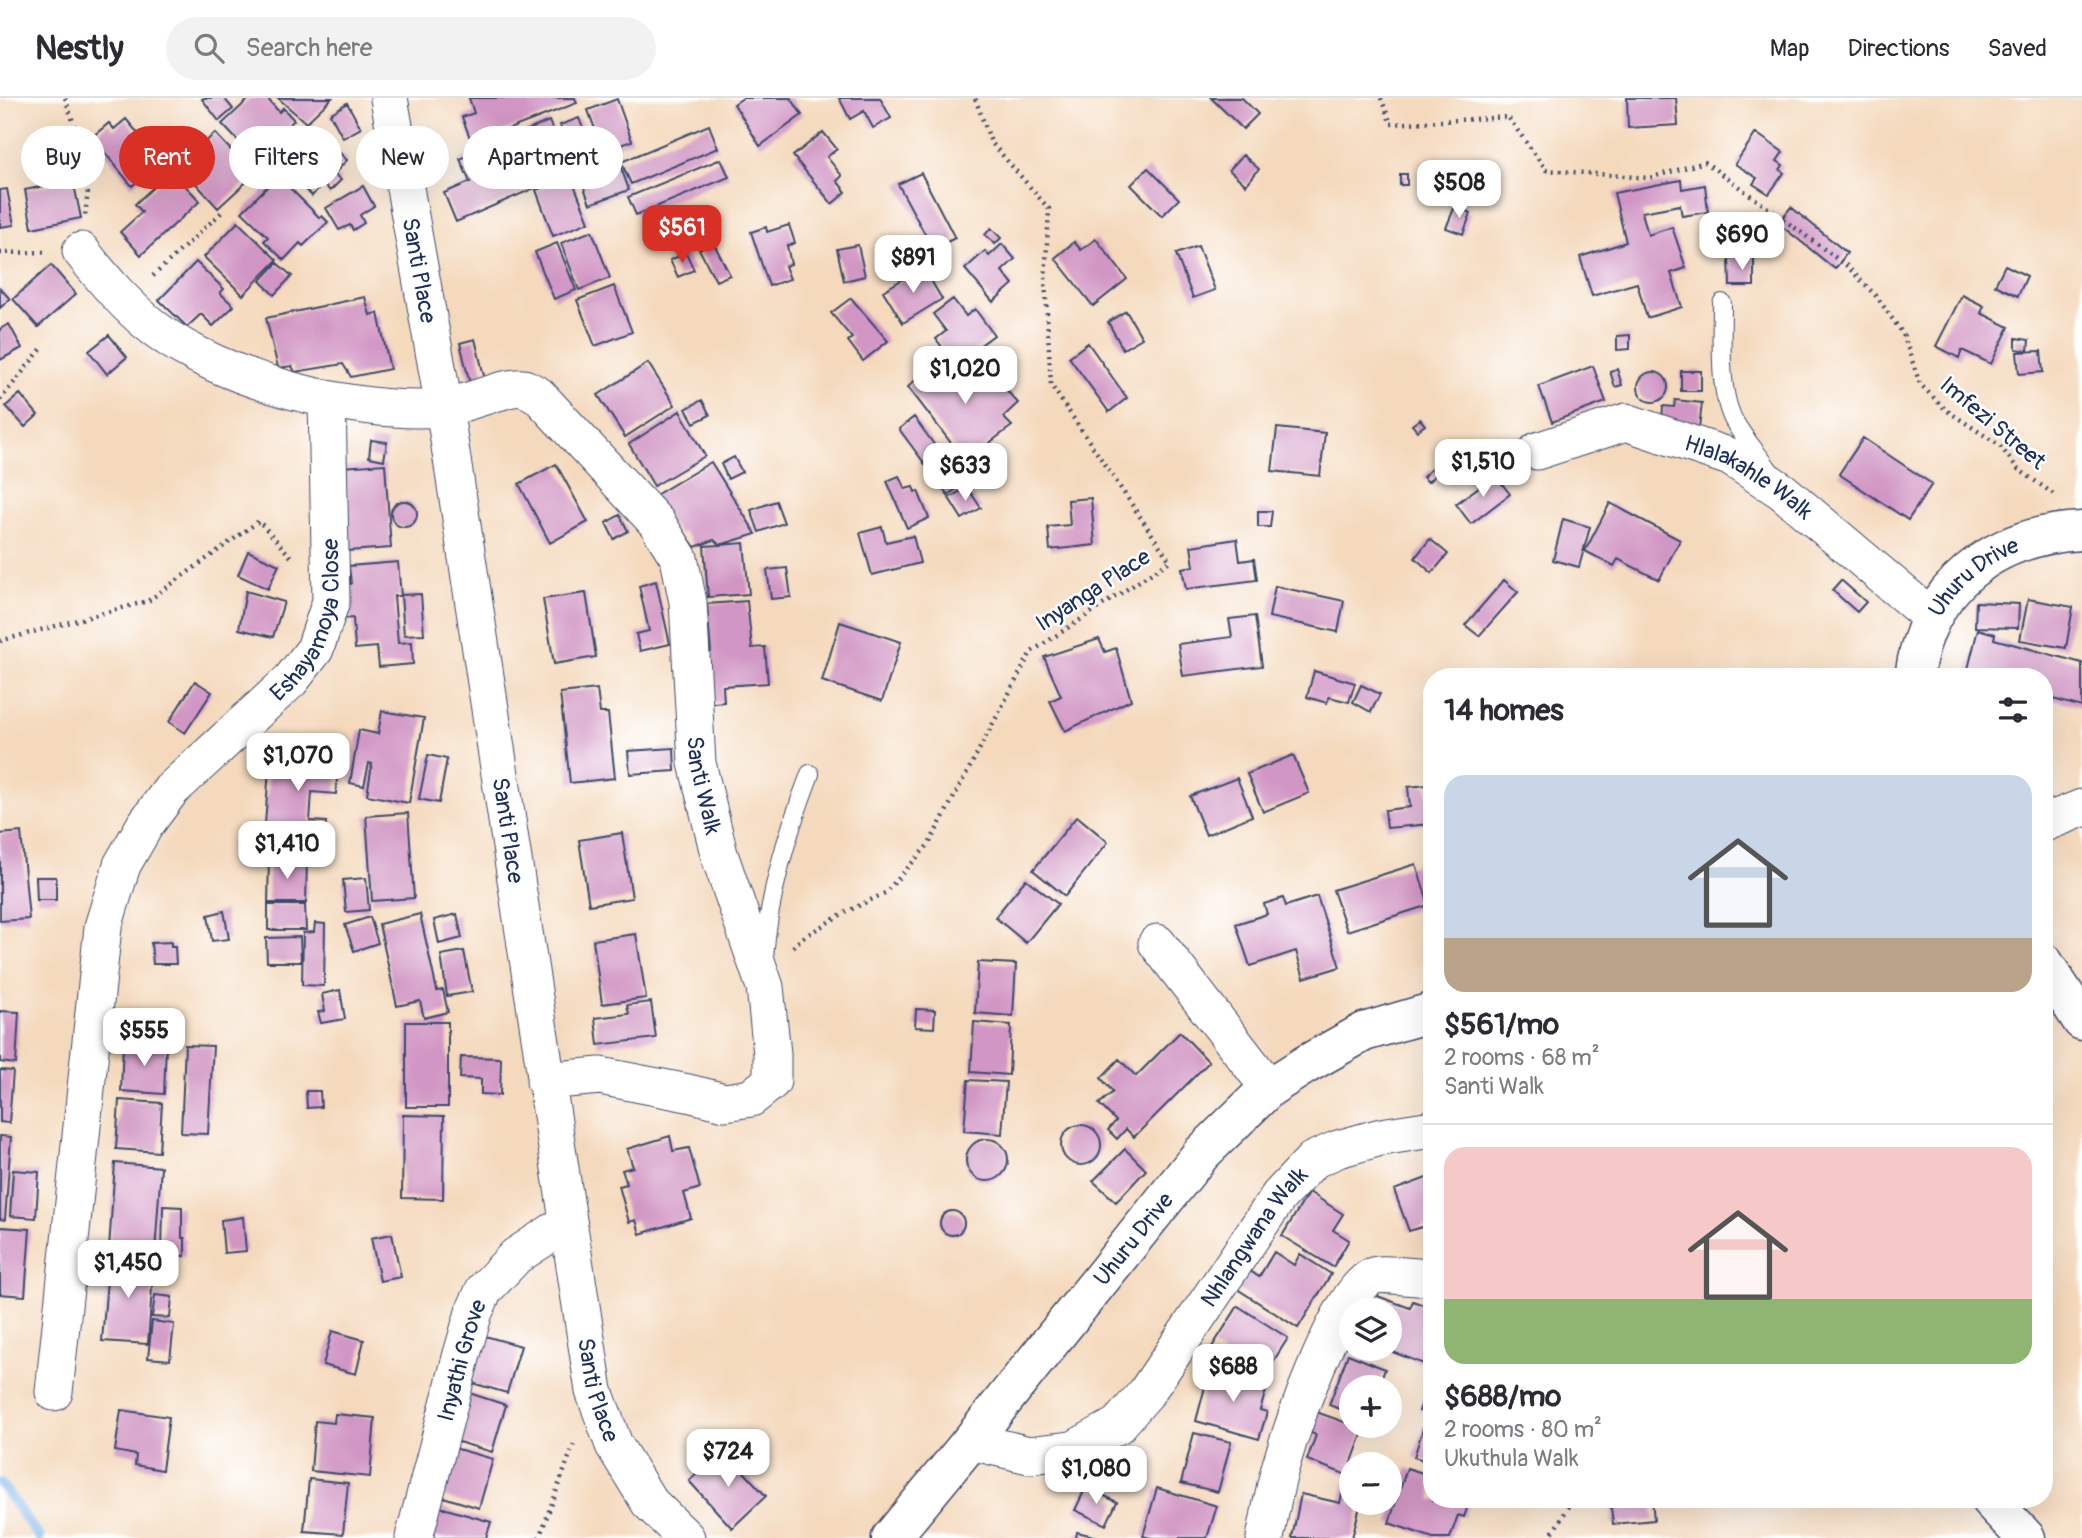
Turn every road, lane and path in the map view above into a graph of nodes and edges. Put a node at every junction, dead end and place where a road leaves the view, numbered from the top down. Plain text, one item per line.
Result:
1 (65, 98) edge
2 (389, 98) edge
3 (975, 98) edge
4 (1381, 98) edge
5 (223, 211) dead end
6 (81, 251) joint
7 (122, 301) junction
8 (1722, 303) dead end
9 (42, 348) dead end
10 (0, 400) edge
11 (327, 400) junction
12 (444, 407) junction
13 (1537, 451) dead end
14 (1782, 491) junction
15 (2081, 531) edge
16 (331, 601) junction
17 (1931, 617) junction
18 (0, 641) edge
19 (1914, 668) edge
20 (810, 774) dead end
21 (2082, 808) edge
22 (2053, 819) edge
23 (1157, 943) dead end
24 (2053, 977) edge
25 (762, 978) junction
26 (1423, 1015) edge
27 (2082, 1021) edge
28 (545, 1081) junction
29 (1269, 1088) junction
30 (1423, 1130) edge
31 (568, 1222) junction
32 (1423, 1278) edge
33 (594, 1391) junction
34 (54, 1392) dead end
35 (971, 1441) junction
36 (1568, 1508) edge
37 (1998, 1508) edge
38 (414, 1538) edge
39 (539, 1538) edge
40 (686, 1538) edge
41 (891, 1538) edge
42 (1265, 1538) edge
43 (1549, 1538) edge
44 (2026, 1538) edge

1 - 6 path
2 - 12 street, Santi Place
3 - 25 path, Inyanga Place
4 - 15 path, Imfezi Street
5 - 7 path
6 - 7 street
7 - 11 street
8 - 14 lane
9 - 10 path
11 - 12 street, Santi Walk
11 - 16 street, Eshayamoya Close
12 - 25 street, Santi Walk
12 - 28 street, Santi Place
13 - 14 street, Hlalakahle Walk
14 - 17 street, Hlalakahle Walk
15 - 17 street, Uhuru Drive
16 - 18 path
16 - 34 street, Eshayamoya Close
17 - 19 street, Uhuru Drive
20 - 25 lane
21 - 22 street
23 - 29 street
24 - 27 street
25 - 28 street, Santi Walk
26 - 29 street, Uhuru Drive
28 - 31 street, Santi Place
29 - 35 street, Uhuru Drive
30 - 35 street, Nhlangwana Walk
31 - 33 street, Santi Place
31 - 38 street, Inyathi Grove
32 - 42 street
33 - 39 path
33 - 40 street, Santi Place
35 - 41 street, Uhuru Drive
36 - 43 path
37 - 44 street

